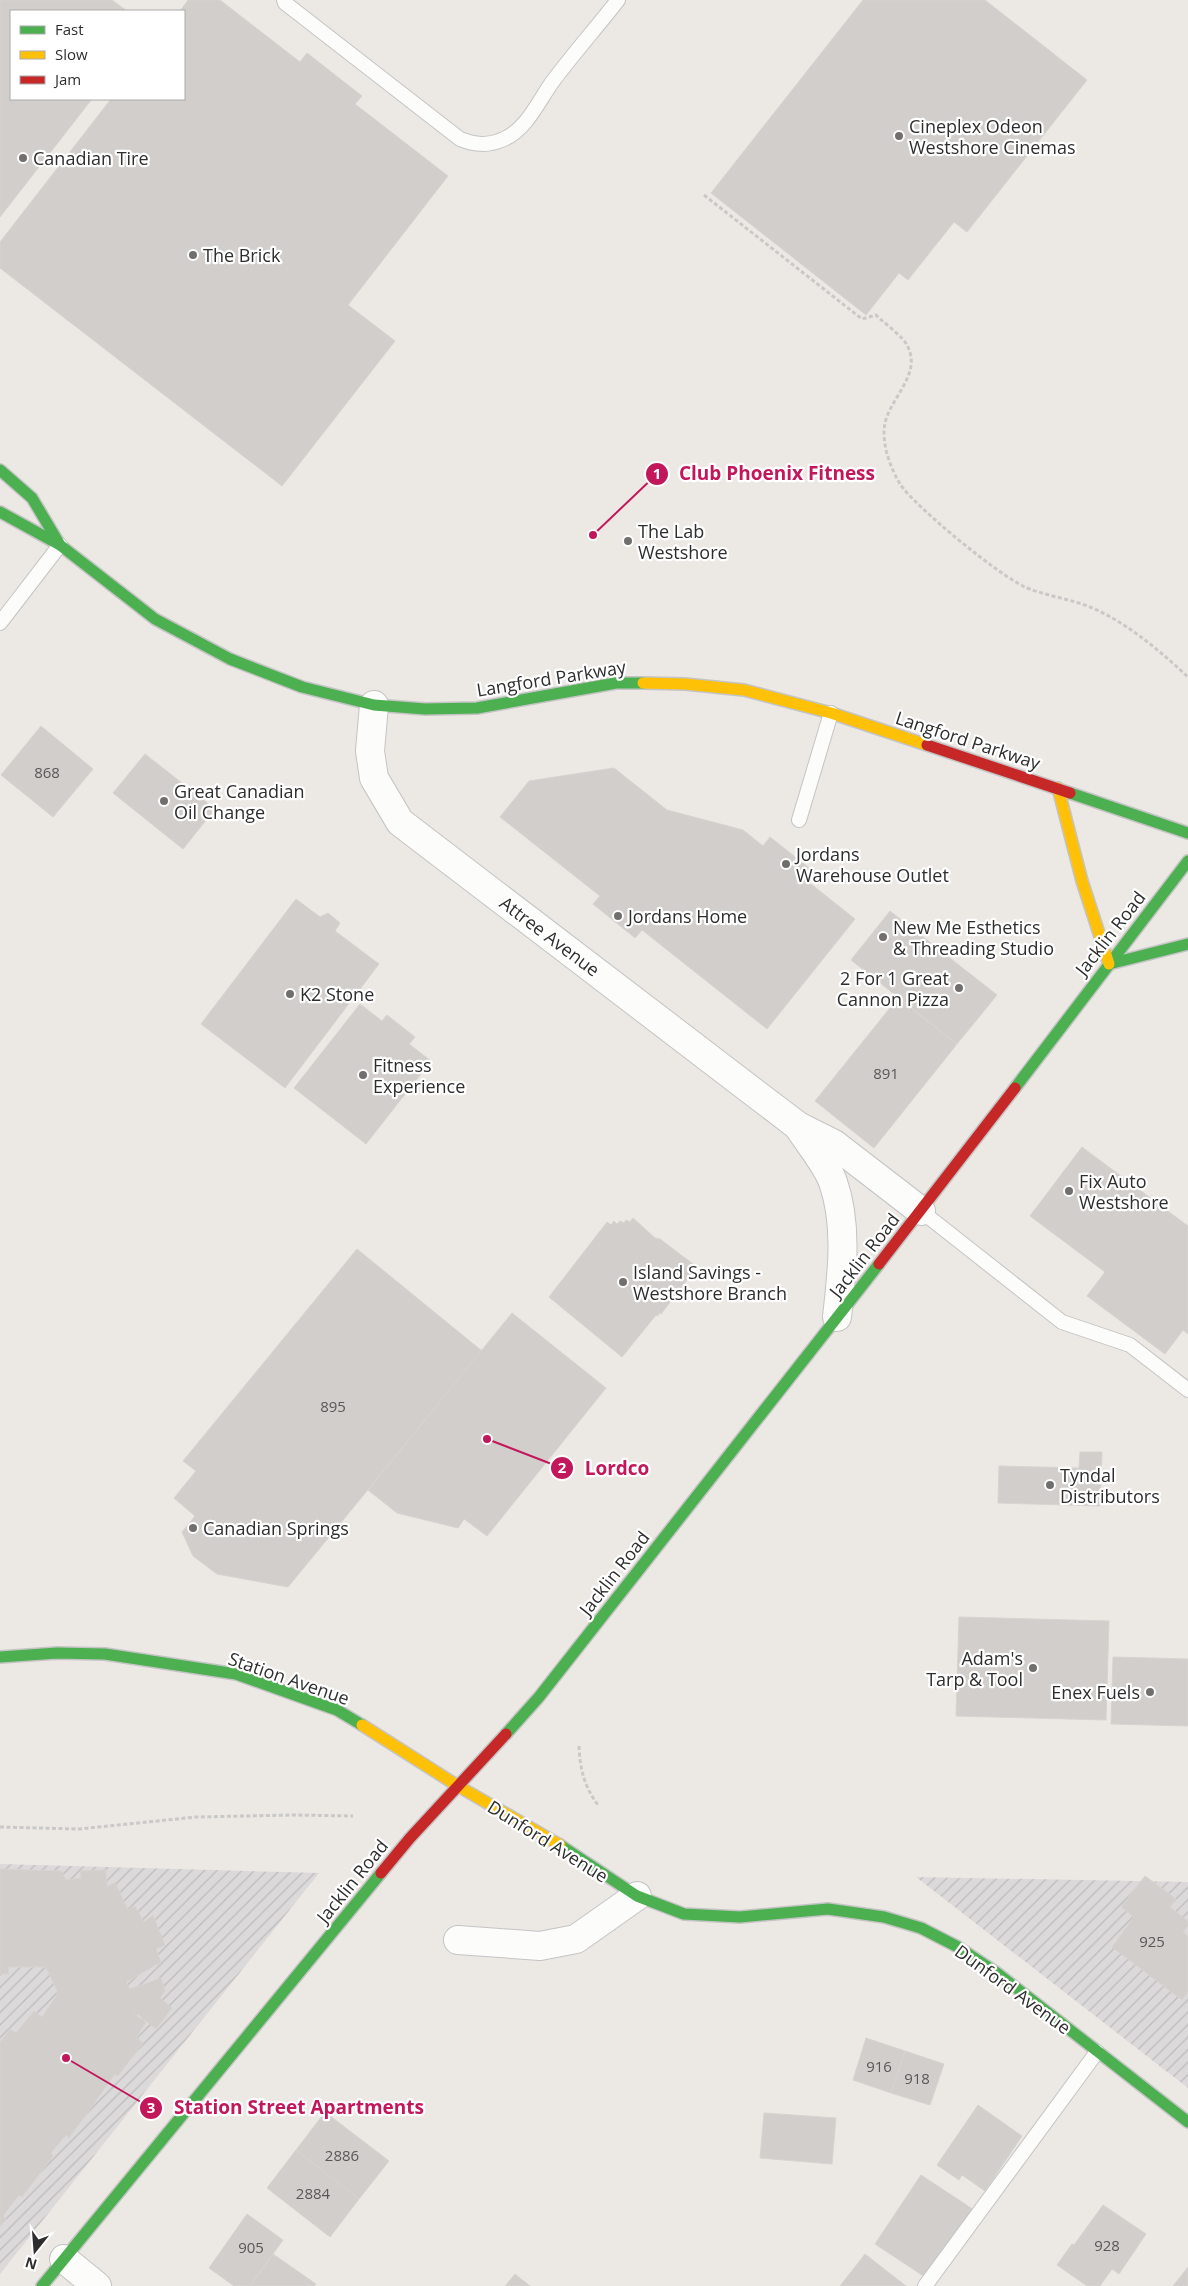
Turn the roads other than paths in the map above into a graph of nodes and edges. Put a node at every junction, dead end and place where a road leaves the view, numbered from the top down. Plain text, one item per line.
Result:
1 (284, 0) edge
2 (618, 0) edge
3 (0, 470) edge
4 (0, 512) edge
5 (60, 544) junction
6 (0, 623) edge
7 (374, 705) junction
8 (831, 713) junction
9 (1058, 788) junction
10 (799, 820) dead end
11 (1188, 833) edge
12 (1188, 861) edge
13 (1188, 944) edge
14 (1109, 964) junction
15 (798, 1126) junction
16 (921, 1211) junction
17 (838, 1317) junction
18 (1188, 1390) edge
19 (0, 1657) edge
20 (458, 1786) junction
21 (637, 1896) junction
22 (458, 1940) dead end
23 (1097, 2052) junction
24 (1188, 2122) edge
25 (64, 2259) junction
26 (42, 2286) edge
27 (97, 2286) edge
28 (925, 2286) edge

1 - 2 lane
3 - 5 main road, Langford Parkway
4 - 5 main road, Langford Parkway
5 - 6 lane
5 - 7 main road, Langford Parkway
7 - 8 main road, Langford Parkway
7 - 15 street, Attree Avenue
8 - 9 main road, Langford Parkway
8 - 10 lane
9 - 11 main road, Langford Parkway
9 - 14 main road
12 - 14 main road, Jacklin Road
13 - 14 main road
14 - 16 main road, Jacklin Road
15 - 16 street, Attree Avenue
15 - 17 street, Attree Avenue
16 - 17 main road, Jacklin Road
16 - 18 lane
17 - 20 main road, Jacklin Road
19 - 20 main road, Station Avenue
20 - 21 main road, Dunford Avenue
20 - 25 main road, Jacklin Road
21 - 22 street
21 - 23 main road, Dunford Avenue
23 - 24 main road, Dunford Avenue
23 - 28 lane
25 - 26 main road, Jacklin Road
25 - 27 street

